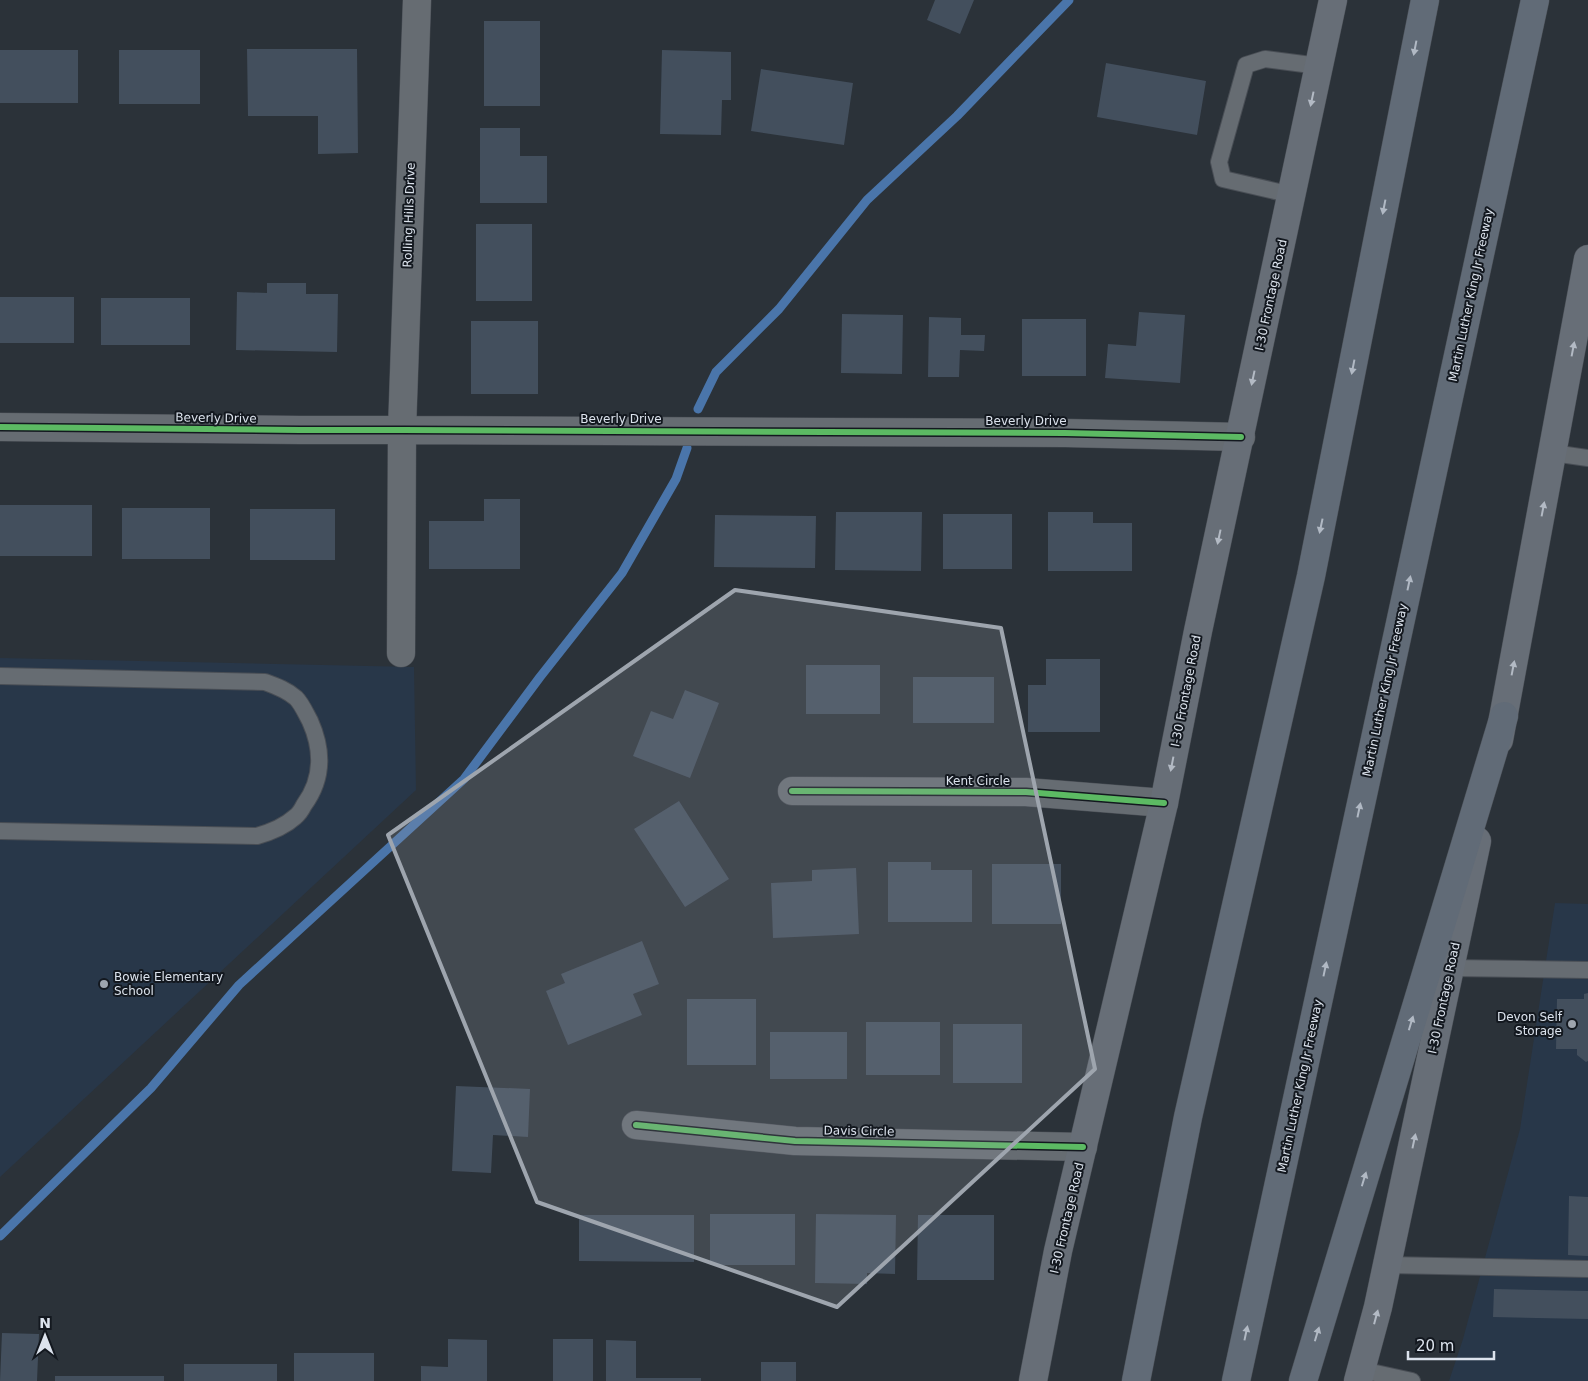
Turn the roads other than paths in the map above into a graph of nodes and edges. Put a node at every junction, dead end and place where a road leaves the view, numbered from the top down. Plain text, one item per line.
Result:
1 (417, 0) edge
2 (1333, 0) edge
3 (1425, 0) edge
4 (1535, 0) edge
5 (1319, 66) junction
6 (1292, 195) junction
7 (1588, 260) edge
8 (0, 426) edge
9 (402, 430) junction
10 (1241, 437) junction
11 (1553, 453) junction
12 (1588, 458) edge
13 (401, 653) dead end
14 (0, 676) edge
15 (1504, 716) junction
16 (792, 791) dead end
17 (1164, 804) junction
18 (0, 831) edge
19 (1450, 968) junction
20 (1588, 970) edge
21 (636, 1124) dead end
22 (1083, 1147) junction
23 (1388, 1264) junction
24 (1588, 1269) edge
25 (1360, 1375) edge
26 (1033, 1381) edge
27 (1136, 1381) edge
28 (1236, 1381) edge
29 (1303, 1381) edge
30 (1412, 1381) edge

1 - 9 street, Rolling Hills Drive
2 - 5 main road, I-30 Frontage Road
3 -> 27 highway
28 -> 4 highway, Martin Luther King Jr Freeway
5 -> 6 main road, I-30 Frontage Road
5 - 6 lane
6 -> 10 main road, I-30 Frontage Road
11 -> 7 main road, I-30 Frontage Road
8 - 9 street, Beverly Drive
9 - 10 street, Beverly Drive
9 - 13 street, Rolling Hills Drive
10 -> 17 main road, I-30 Frontage Road
11 - 12 lane
15 -> 11 main road, I-30 Frontage Road
14 - 18 lane
15 - 19 main road, I-30 Frontage Road
29 -> 15 highway
16 - 17 street, Kent Circle
17 - 22 main road, I-30 Frontage Road
19 - 20 lane
23 -> 19 main road, I-30 Frontage Road
21 - 22 street, Davis Circle
22 - 26 main road, I-30 Frontage Road
23 - 24 lane
25 -> 23 main road, I-30 Frontage Road
25 - 30 lane

